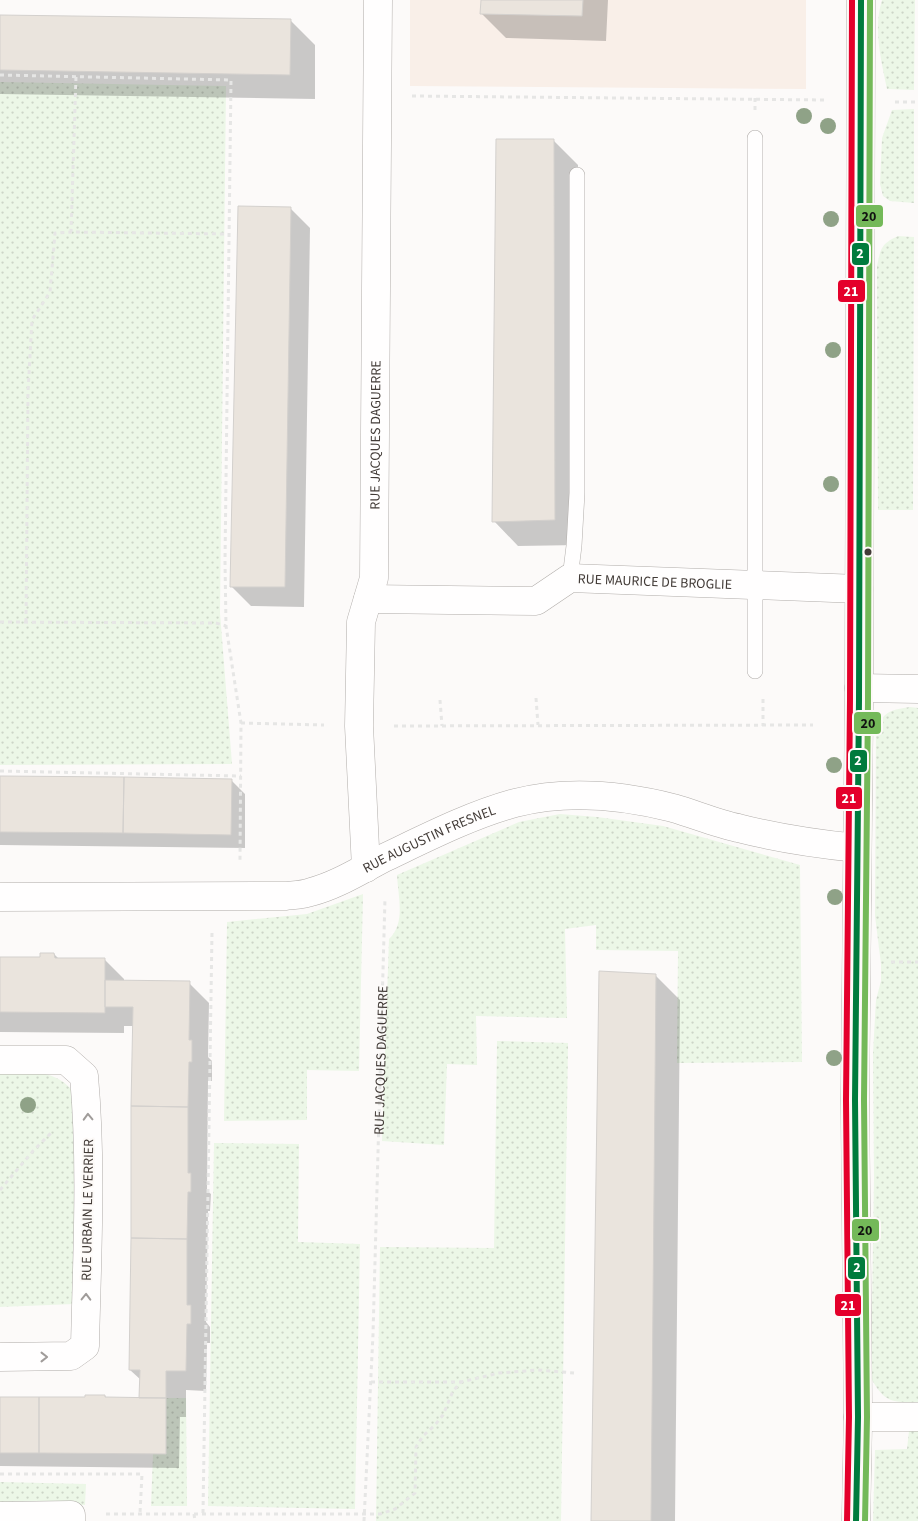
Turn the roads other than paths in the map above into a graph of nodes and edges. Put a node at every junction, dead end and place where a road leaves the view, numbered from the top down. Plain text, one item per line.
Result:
1 (378, 0) edge
2 (861, 0) edge
3 (756, 138) dead end
4 (577, 175) dead end
5 (570, 578) junction
6 (755, 585) junction
7 (859, 589) junction
8 (368, 599) junction
9 (755, 671) dead end
10 (859, 688) junction
11 (918, 689) edge
12 (857, 848) junction
13 (376, 862) junction
14 (0, 897) edge
15 (0, 1060) edge
16 (0, 1357) edge
17 (858, 1417) junction
18 (918, 1417) edge
19 (0, 1516) edge
20 (71, 1518) edge
21 (856, 1521) edge

1 - 8 street, RUE JACQUES DAGUERRE
2 - 7 street
3 - 6 lane
4 - 5 lane
5 - 6 street, RUE MAURICE DE BROGLIE
5 - 8 street, RUE MAURICE DE BROGLIE
6 - 7 street, RUE MAURICE DE BROGLIE
6 - 9 lane
7 - 10 street
8 - 13 street, RUE JACQUES DAGUERRE
10 - 11 street
10 - 12 street
12 - 13 street, RUE AUGUSTIN FRESNEL
12 - 17 street
13 - 14 street, RUE AUGUSTIN FRESNEL
16 -> 15 street, RUE URBAIN LE VERRIER
17 - 18 street
17 - 21 street
19 - 20 street

